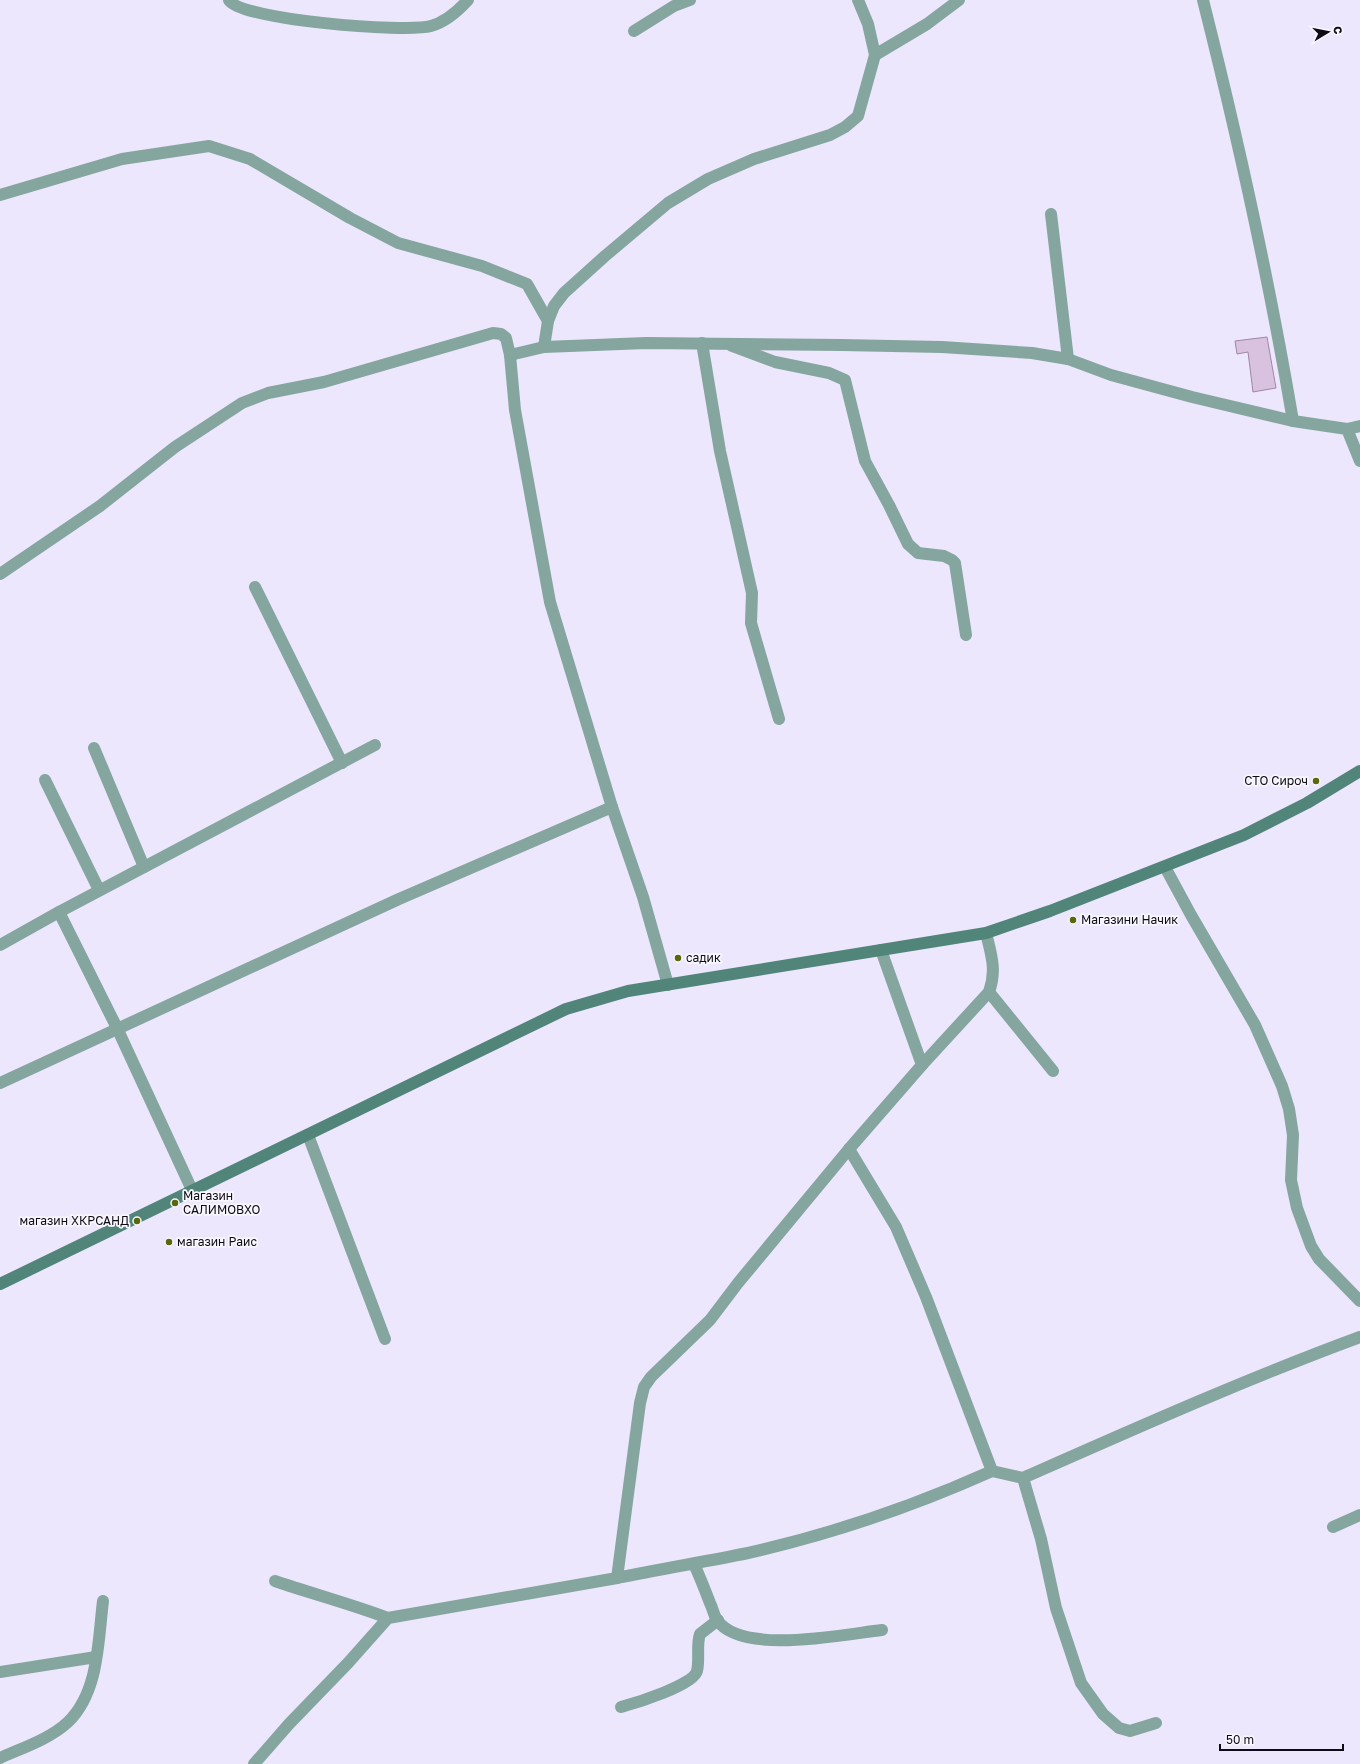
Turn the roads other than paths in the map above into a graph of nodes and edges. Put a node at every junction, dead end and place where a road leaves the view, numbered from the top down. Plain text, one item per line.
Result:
1 (229, 0) edge
2 (468, 0) edge
3 (690, 0) edge
4 (858, 0) edge
5 (959, 0) edge
6 (1203, 0) edge
7 (634, 31) dead end
8 (875, 55) junction
9 (0, 195) edge
10 (1051, 214) dead end
11 (548, 321) junction
12 (723, 342) junction
13 (702, 343) junction
14 (544, 347) junction
15 (510, 355) junction
16 (1068, 358) junction
17 (1293, 421) junction
18 (1360, 426) edge
19 (1347, 429) junction
20 (1360, 461) edge
21 (0, 574) edge
22 (255, 587) dead end
23 (966, 634) dead end
24 (778, 719) dead end
25 (375, 745) dead end
26 (94, 748) dead end
27 (342, 763) junction
28 (1360, 771) edge
29 (45, 780) dead end
30 (612, 807) junction
31 (144, 866) junction
32 (1165, 867) junction
33 (99, 890) junction
34 (58, 912) junction
35 (986, 933) junction
36 (0, 945) edge
37 (881, 950) junction
38 (668, 985) junction
39 (989, 992) junction
40 (117, 1028) junction
41 (922, 1065) junction
42 (1053, 1071) dead end
43 (0, 1083) edge
44 (308, 1135) junction
45 (849, 1148) junction
46 (192, 1190) junction
47 (0, 1284) edge
48 (1360, 1301) edge
49 (1360, 1337) edge
50 (385, 1339) dead end
51 (992, 1471) junction
52 (1023, 1478) junction
53 (1360, 1515) edge
54 (1333, 1527) dead end
55 (694, 1564) junction
56 (617, 1578) junction
57 (275, 1581) dead end
58 (104, 1601) dead end
59 (388, 1618) junction
60 (718, 1620) junction
61 (882, 1630) dead end
62 (96, 1657) junction
63 (0, 1672) edge
64 (621, 1708) dead end
65 (1156, 1723) dead end
66 (0, 1758) edge
67 (254, 1764) edge

1 - 2 street
3 - 7 street
4 - 8 street
5 - 8 street
6 - 17 street
8 - 11 street
9 - 11 street
10 - 16 street
11 - 14 street
12 - 13 street
12 - 16 street
12 - 23 street
13 - 14 street
13 - 24 street
14 - 15 street
15 - 21 street
15 - 30 street
16 - 17 street
17 - 19 street
18 - 19 street
19 - 20 street
22 - 27 street
25 - 27 street
26 - 31 street
27 - 31 street
28 - 32 street
29 - 33 street
30 - 38 street
30 - 40 street
31 - 33 street
32 - 35 street
32 - 48 street
33 - 34 street
34 - 36 street
34 - 40 street
35 - 37 street
35 - 39 street
37 - 38 street
37 - 41 street
38 - 44 street
39 - 41 street
39 - 42 street
40 - 43 street
40 - 46 street
41 - 45 street
44 - 46 street
44 - 50 street
45 - 51 street
45 - 56 street
46 - 47 street
49 - 52 street
51 - 52 street
51 - 55 street
52 - 65 street
53 - 54 street
55 - 56 street
55 - 60 street
56 - 59 street
57 - 59 street
58 - 62 street
59 - 67 street
60 - 61 street
60 - 64 street
62 - 63 street
62 - 66 street

